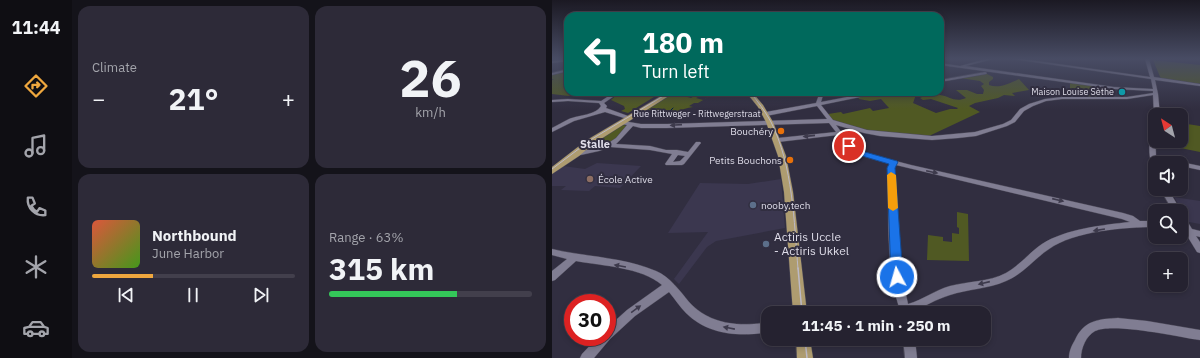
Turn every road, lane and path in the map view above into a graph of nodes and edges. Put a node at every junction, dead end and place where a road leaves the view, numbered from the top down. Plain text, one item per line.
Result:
1 (965, 76) edge
2 (1023, 76) edge
3 (1136, 76) edge
4 (1153, 78) junction
5 (944, 80) edge
6 (1200, 85) edge
7 (1156, 92) junction
8 (612, 96) edge
9 (661, 96) edge
10 (666, 96) edge
11 (752, 96) edge
12 (821, 96) edge
13 (859, 96) edge
14 (552, 101) edge
15 (602, 102) junction
16 (818, 104) junction
17 (1157, 108) edge
18 (602, 111) junction
19 (766, 114) junction
20 (627, 121) junction
21 (830, 121) junction
22 (771, 123) junction
23 (552, 125) edge
24 (561, 126) junction
25 (552, 130) edge
26 (840, 132) junction
27 (778, 140) junction
28 (698, 142) dead end
29 (610, 145) junction
30 (677, 152) junction
31 (576, 154) junction
32 (689, 154) junction
33 (894, 162) junction
34 (552, 165) edge
35 (1188, 165) edge
36 (1200, 168) edge
37 (552, 171) edge
38 (1138, 224) junction
39 (1148, 224) edge
40 (1188, 232) edge
41 (1200, 234) edge
42 (1188, 235) edge
43 (1200, 250) edge
44 (552, 252) edge
45 (574, 258) junction
46 (552, 277) edge
47 (669, 286) junction
48 (799, 306) edge
49 (904, 306) edge
50 (916, 306) edge
51 (616, 327) edge
52 (761, 328) edge
53 (1200, 335) edge
54 (597, 346) edge
55 (804, 346) edge
56 (910, 346) edge
57 (586, 358) edge
58 (805, 358) edge
59 (912, 358) edge
60 (1075, 358) edge

1 - 5 street
2 - 7 street
3 - 4 street
4 - 6 street
4 - 7 street
7 - 17 street
7 - 21 street, Rue Rittweger - Rittwegerstraat
8 - 15 street
9 - 20 main road
10 - 20 main road
11 - 19 main road
12 - 16 street
13 - 16 street
14 - 15 street
15 - 18 street
16 - 19 street
16 - 21 street
18 - 20 street, Rue Rittweger - Rittwegerstraat
18 - 24 street
19 - 22 main road
22 -> 20 street, Rue Rittweger - Rittwegerstraat
20 - 29 street
20 - 31 main road
20 - 34 main road
21 - 22 street, Rue Rittweger - Rittwegerstraat
21 - 26 street
22 - 27 main road
23 - 24 street
24 - 25 street
26 -> 27 street
26 - 33 street
27 - 48 main road
28 - 32 street
29 - 30 street
29 - 31 street
30 - 32 street
30 - 32 street
31 - 37 main road
33 -> 38 street
33 - 49 street
35 - 36 street
38 - 39 street
38 -> 50 street
40 - 41 street
42 - 43 street
44 - 45 street
45 - 46 street
47 -> 45 street
51 -> 47 street
52 -> 47 street
53 - 60 street
54 - 57 street
55 - 58 main road
56 - 59 street

